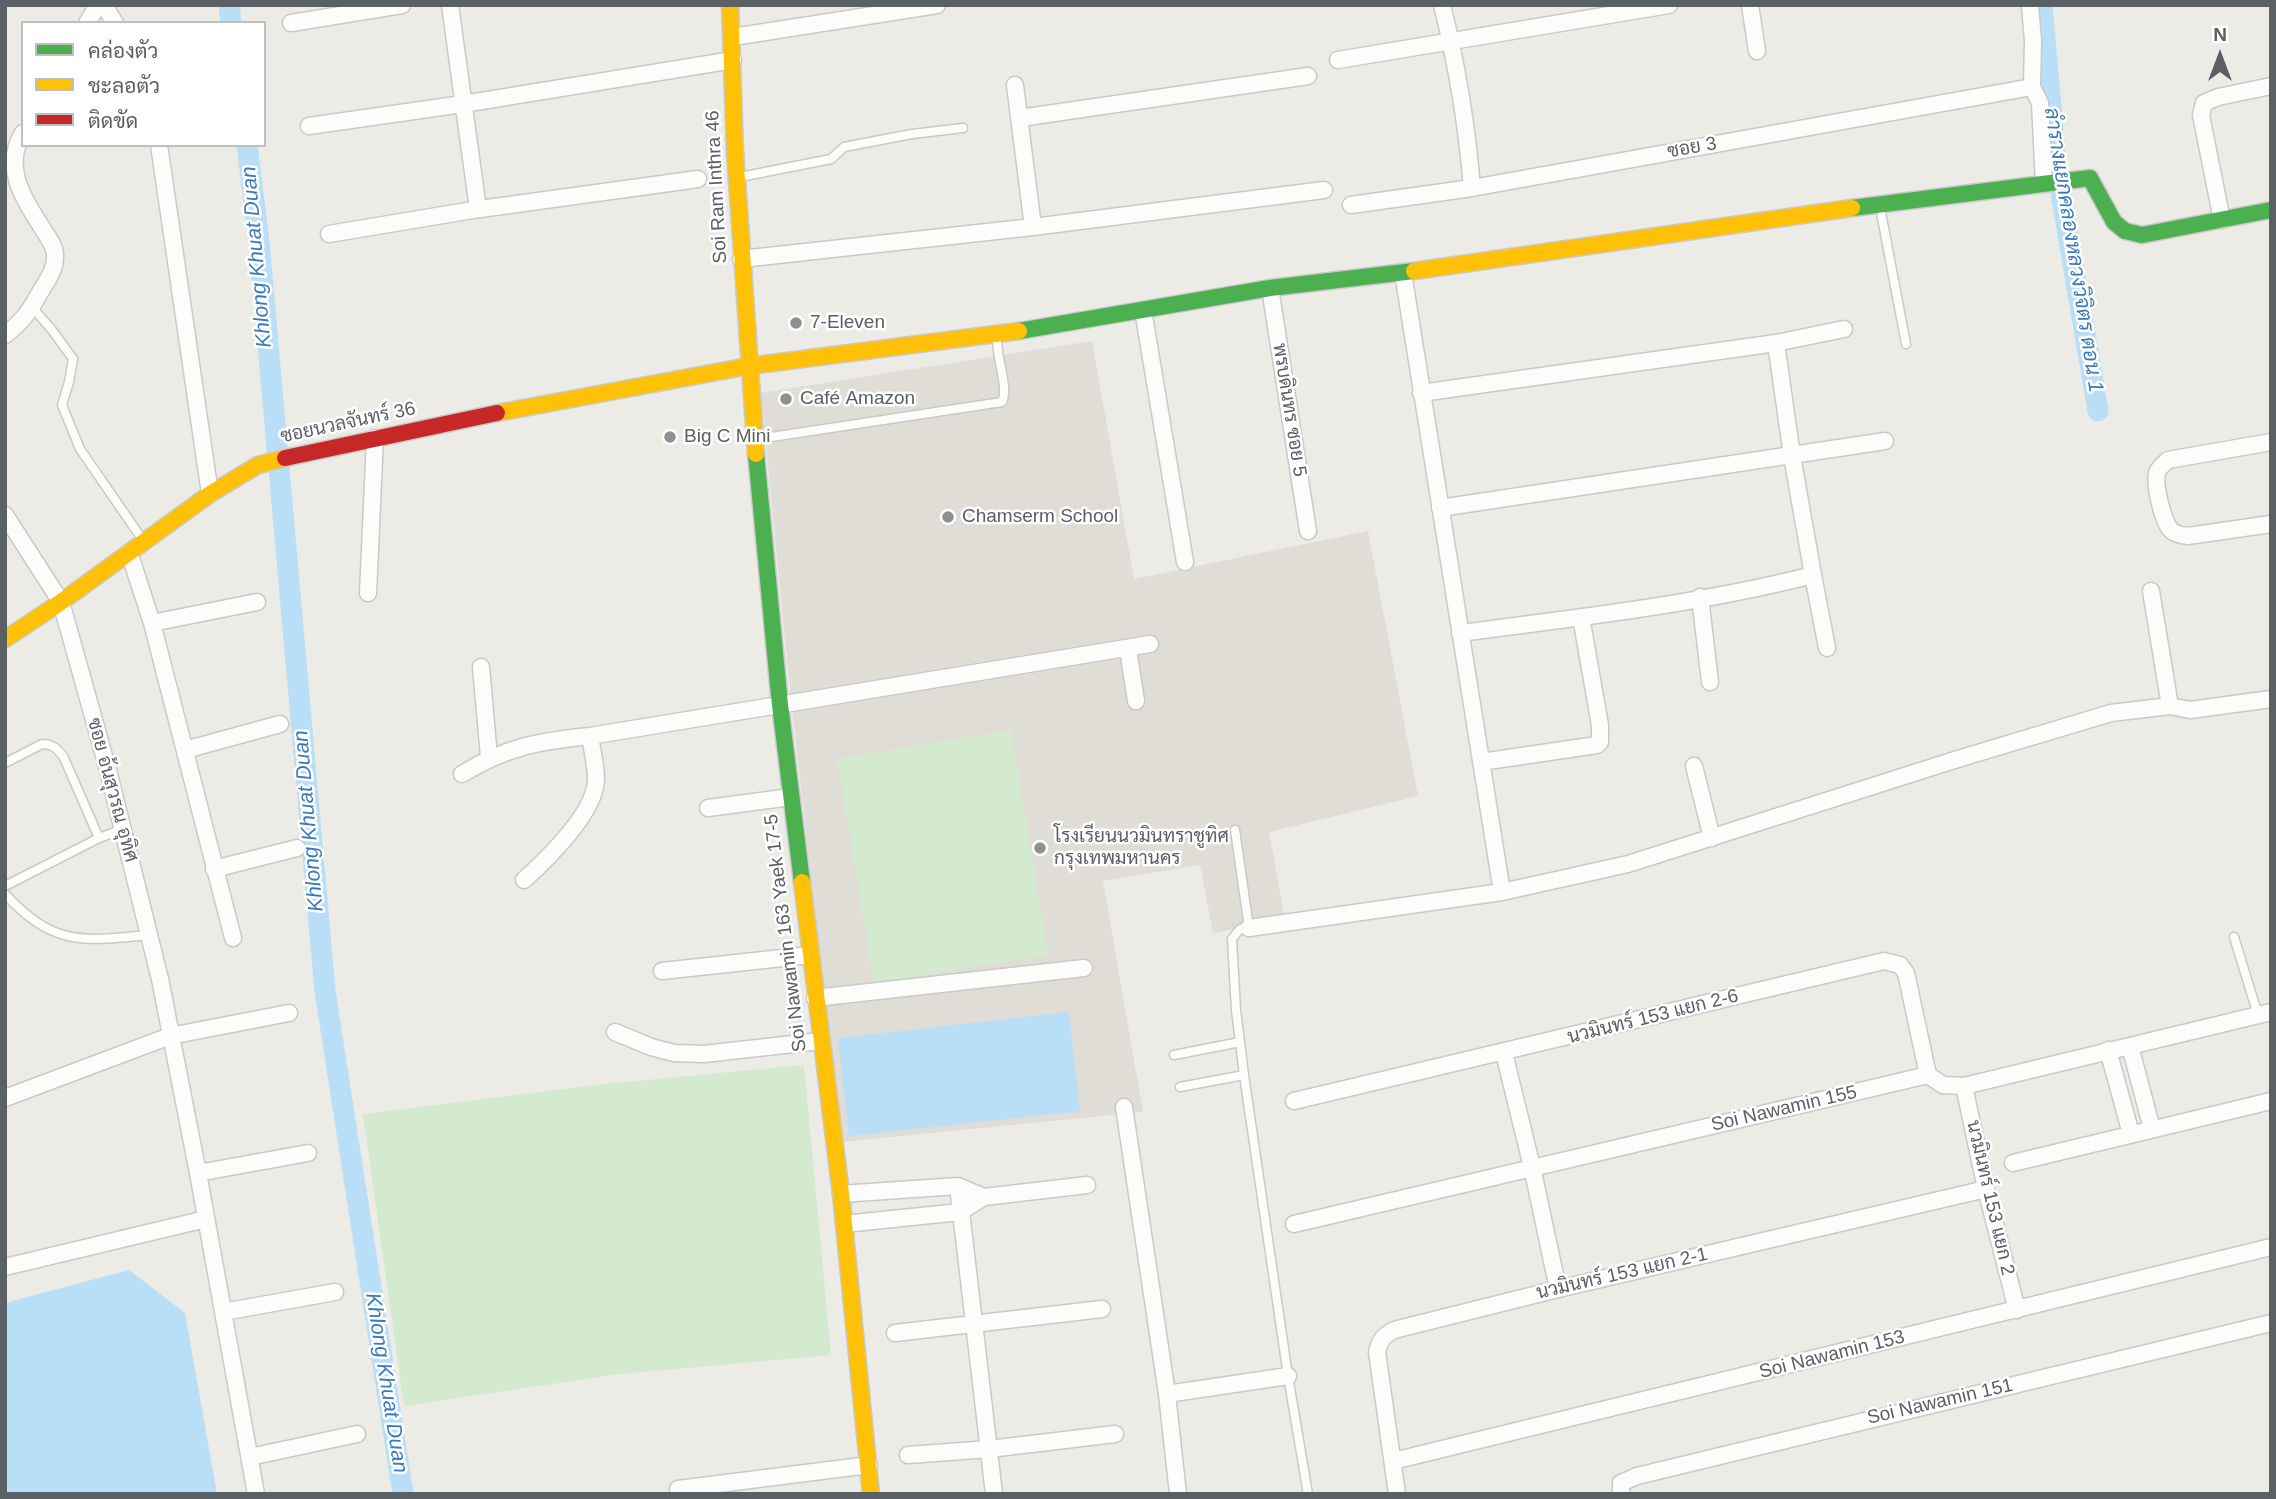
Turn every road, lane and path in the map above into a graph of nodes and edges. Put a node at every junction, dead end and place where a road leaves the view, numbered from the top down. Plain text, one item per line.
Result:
1 (98, 5) edge
2 (104, 5) edge
3 (402, 5) edge
4 (450, 5) edge
5 (730, 5) edge
6 (937, 5) edge
7 (1442, 5) edge
8 (1669, 5) edge
9 (1750, 5) edge
10 (2030, 5) edge
11 (88, 21) edge
12 (114, 21) edge
13 (291, 23) dead end
14 (733, 37) junction
15 (1451, 41) junction
16 (1757, 51) dead end
17 (733, 60) junction
18 (1338, 60) dead end
19 (1308, 76) dead end
20 (1015, 85) dead end
21 (2271, 86) edge
22 (2032, 88) junction
23 (463, 104) junction
24 (1020, 118) junction
25 (309, 126) dead end
26 (963, 128) dead end
27 (21, 137) edge
28 (159, 147) edge
29 (737, 178) junction
30 (698, 179) dead end
31 (2047, 182) junction
32 (1472, 188) junction
33 (1324, 190) dead end
34 (1880, 204) junction
35 (1352, 205) dead end
36 (478, 209) junction
37 (2271, 210) edge
38 (2222, 220) junction
39 (1033, 228) junction
40 (329, 234) dead end
41 (741, 259) junction
42 (1403, 274) junction
43 (1270, 288) junction
44 (32, 307) junction
45 (1143, 310) junction
46 (1844, 329) dead end
47 (5, 335) edge
48 (998, 335) junction
49 (1776, 343) junction
50 (1906, 344) dead end
51 (749, 366) junction
52 (1421, 393) junction
53 (375, 438) junction
54 (755, 439) junction
55 (1885, 440) dead end
56 (2271, 442) edge
57 (1792, 456) junction
58 (210, 494) junction
59 (1440, 508) junction
60 (5, 515) edge
61 (2271, 524) edge
62 (1308, 531) dead end
63 (144, 541) junction
64 (129, 552) junction
65 (1185, 562) dead end
66 (1813, 575) junction
67 (2151, 591) dead end
68 (369, 593) dead end
69 (1700, 597) junction
70 (61, 602) junction
71 (257, 602) dead end
72 (1581, 617) junction
73 (152, 623) junction
74 (1460, 633) junction
75 (5, 639) edge
76 (1150, 644) dead end
77 (1828, 648) dead end
78 (1128, 649) junction
79 (481, 667) dead end
80 (1710, 682) dead end
81 (2271, 699) edge
82 (1136, 701) dead end
83 (780, 705) junction
84 (2170, 706) junction
85 (280, 724) dead end
86 (590, 736) junction
87 (185, 750) junction
88 (489, 757) junction
89 (1480, 762) junction
90 (5, 763) edge
91 (1693, 766) dead end
92 (462, 774) dead end
93 (791, 797) junction
94 (708, 808) dead end
95 (123, 829) junction
96 (1235, 830) dead end
97 (99, 838) junction
98 (1712, 838) junction
99 (297, 848) dead end
100 (215, 869) junction
101 (524, 880) dead end
102 (5, 886) edge
103 (1502, 892) junction
104 (5, 894) edge
105 (1250, 928) junction
106 (149, 935) junction
107 (2234, 937) dead end
108 (233, 938) dead end
109 (810, 955) junction
110 (1084, 968) dead end
111 (662, 971) dead end
112 (816, 998) junction
113 (289, 1013) dead end
114 (2264, 1014) edge
115 (615, 1032) dead end
116 (170, 1036) junction
117 (820, 1041) junction
118 (1240, 1042) junction
119 (2130, 1046) junction
120 (2108, 1050) junction
121 (1504, 1053) junction
122 (1174, 1055) dead end
123 (1244, 1075) junction
124 (1928, 1075) junction
125 (1964, 1086) junction
126 (1180, 1087) dead end
127 (5, 1098) edge
128 (1294, 1101) dead end
129 (2271, 1101) edge
130 (1124, 1107) dead end
131 (2152, 1129) junction
132 (2131, 1135) junction
133 (308, 1153) dead end
134 (2013, 1163) dead end
135 (1532, 1167) junction
136 (198, 1173) junction
137 (1087, 1185) dead end
138 (958, 1186) junction
139 (1986, 1189) junction
140 (841, 1194) junction
141 (984, 1197) junction
142 (960, 1212) junction
143 (206, 1219) junction
144 (844, 1224) junction
145 (1294, 1224) dead end
146 (2271, 1247) edge
147 (5, 1267) edge
148 (1558, 1289) junction
149 (335, 1292) dead end
150 (1102, 1309) dead end
151 (2017, 1310) junction
152 (223, 1312) junction
153 (972, 1323) junction
154 (2271, 1323) edge
155 (895, 1333) dead end
156 (1288, 1376) junction
157 (1167, 1394) junction
158 (357, 1434) dead end
159 (1115, 1434) dead end
160 (989, 1449) junction
161 (908, 1455) dead end
162 (250, 1457) junction
163 (1393, 1461) junction
164 (869, 1465) junction
165 (678, 1489) dead end
166 (256, 1494) edge
167 (871, 1494) edge
168 (995, 1494) edge
169 (1178, 1494) edge
170 (1308, 1494) edge
171 (1398, 1494) edge
172 (1621, 1494) edge

1 - 11 street
2 - 12 street
3 - 13 street
4 - 23 street
5 - 14 street, Soi Ram Inthra 46
6 - 14 street
7 - 15 street
8 - 15 street
9 - 16 street
10 - 22 street
14 - 17 street, Soi Ram Inthra 46
15 - 18 street
15 - 32 street
17 - 23 street
17 - 29 street, Soi Ram Inthra 46
19 - 24 street
20 - 24 street
21 - 38 street
22 - 31 street
22 - 32 street, ซอย 3
23 - 25 street
23 - 36 street
24 - 39 street
26 - 29 lane
27 - 44 street
28 - 58 street
29 - 41 street, Soi Ram Inthra 46
30 - 36 street
31 - 34 street, ซอยนวลจันทร์ 36
31 - 38 street, ซอยนวลจันทร์ 36
32 - 35 street, ซอย 3
33 - 39 street
34 - 42 street, ซอยนวลจันทร์ 36
34 - 50 lane
36 - 40 street
37 - 38 street
39 - 41 street
41 - 51 street, Soi Ram Inthra 46
42 - 43 street, ซอยนวลจันทร์ 36
42 - 52 street
43 - 45 street, ซอยนวลจันทร์ 36
43 - 62 street, พรบดินทร ซอย 5
44 - 47 street
44 - 63 lane
45 - 48 street, ซอยนวลจันทร์ 36
45 - 65 street
46 - 49 street
48 - 51 street, ซอยนวลจันทร์ 36
48 - 54 lane
49 - 52 street
49 - 57 street
51 - 53 street, ซอยนวลจันทร์ 36
51 - 54 street, Soi Nawamin 163 Yaek 17-5
52 - 59 street
53 - 58 street, ซอยนวลจันทร์ 36
53 - 68 street
54 - 83 street, Soi Nawamin 163 Yaek 17-5
55 - 57 street
56 - 61 street
57 - 59 street
57 - 66 street
58 - 63 street, ซอยนวลจันทร์ 36
59 - 74 street
60 - 70 street, ซอย อ้นสุวรณ อุทิศ
63 - 64 street, ซอยนวลจันทร์ 36
64 - 70 street, ซอยนวลจันทร์ 36
64 - 73 street
66 - 69 street
66 - 77 street
67 - 84 street
69 - 72 street
69 - 80 street
70 - 75 street, ซอยนวลจันทร์ 36
70 - 95 street, ซอย อ้นสุวรณ อุทิศ
71 - 73 street
72 - 74 street
72 - 89 street
73 - 87 street
74 - 89 street
76 - 78 street
78 - 82 street
78 - 83 street
79 - 88 street
81 - 84 street
83 - 86 street
83 - 93 street, Soi Nawamin 163 Yaek 17-5
84 - 98 street
85 - 87 street
86 - 88 street
86 - 101 street
87 - 100 street
88 - 92 street
89 - 103 street
90 - 97 lane
91 - 98 street
93 - 94 street
93 - 109 street, Soi Nawamin 163 Yaek 17-5
95 - 97 lane
95 - 106 street, ซอย อ้นสุวรณ อุทิศ
96 - 105 lane
97 - 102 lane
98 - 103 street
99 - 100 street
100 - 108 street
103 - 105 street
104 - 106 lane
105 - 118 lane
106 - 116 street, ซอย อ้นสุวรณ อุทิศ
107 - 114 lane
109 - 111 street
109 - 112 street, Soi Nawamin 163 Yaek 17-5
110 - 112 street
112 - 117 street, Soi Nawamin 163 Yaek 17-5
113 - 116 street
114 - 119 street
115 - 117 street
116 - 127 street
116 - 136 street, ซอย อ้นสุวรณ อุทิศ
117 - 140 street, Soi Nawamin 163 Yaek 17-5
118 - 122 lane
118 - 123 lane
119 - 120 street
119 - 131 street
120 - 125 street
120 - 132 street
121 - 124 street, นวมินทร์ 153 แยก 2-6
121 - 128 street, นวมินทร์ 153 แยก 2-6
121 - 135 street
123 - 126 lane
123 - 156 lane
124 - 125 street
124 - 135 street, Soi Nawamin 155
125 - 139 street, นวมินทร์ 153 แยก 2
129 - 131 street
130 - 157 street
131 - 132 street
132 - 134 street
133 - 136 street
135 - 145 street, Soi Nawamin 155
135 - 148 street
136 - 143 street, ซอย อ้นสุวรณ อุทิศ
137 - 141 street
138 - 140 street
138 - 141 street
138 - 142 street
139 - 148 street, นวมินทร์ 153 แยก 2-1
139 - 151 street, นวมินทร์ 153 แยก 2
140 - 144 street, Soi Nawamin 163 Yaek 17-5
141 - 142 street
142 - 144 street
142 - 153 street
143 - 147 street
143 - 152 street, ซอย อ้นสุวรณ อุทิศ
144 - 164 street, Soi Nawamin 163 Yaek 17-5
146 - 151 street, Soi Nawamin 153
148 - 163 street, นวมินทร์ 153 แยก 2-1
149 - 152 street
150 - 153 street
151 - 163 street, Soi Nawamin 153
152 - 162 street, ซอย อ้นสุวรณ อุทิศ
153 - 155 street
153 - 160 street
154 - 172 street, Soi Nawamin 151
156 - 157 street
156 - 170 lane
157 - 169 street
158 - 162 street
159 - 160 street
160 - 161 street
160 - 168 street
162 - 166 street, ซอย อ้นสุวรณ อุทิศ
163 - 171 street
164 - 165 street
164 - 167 street, Soi Nawamin 163 Yaek 17-5

